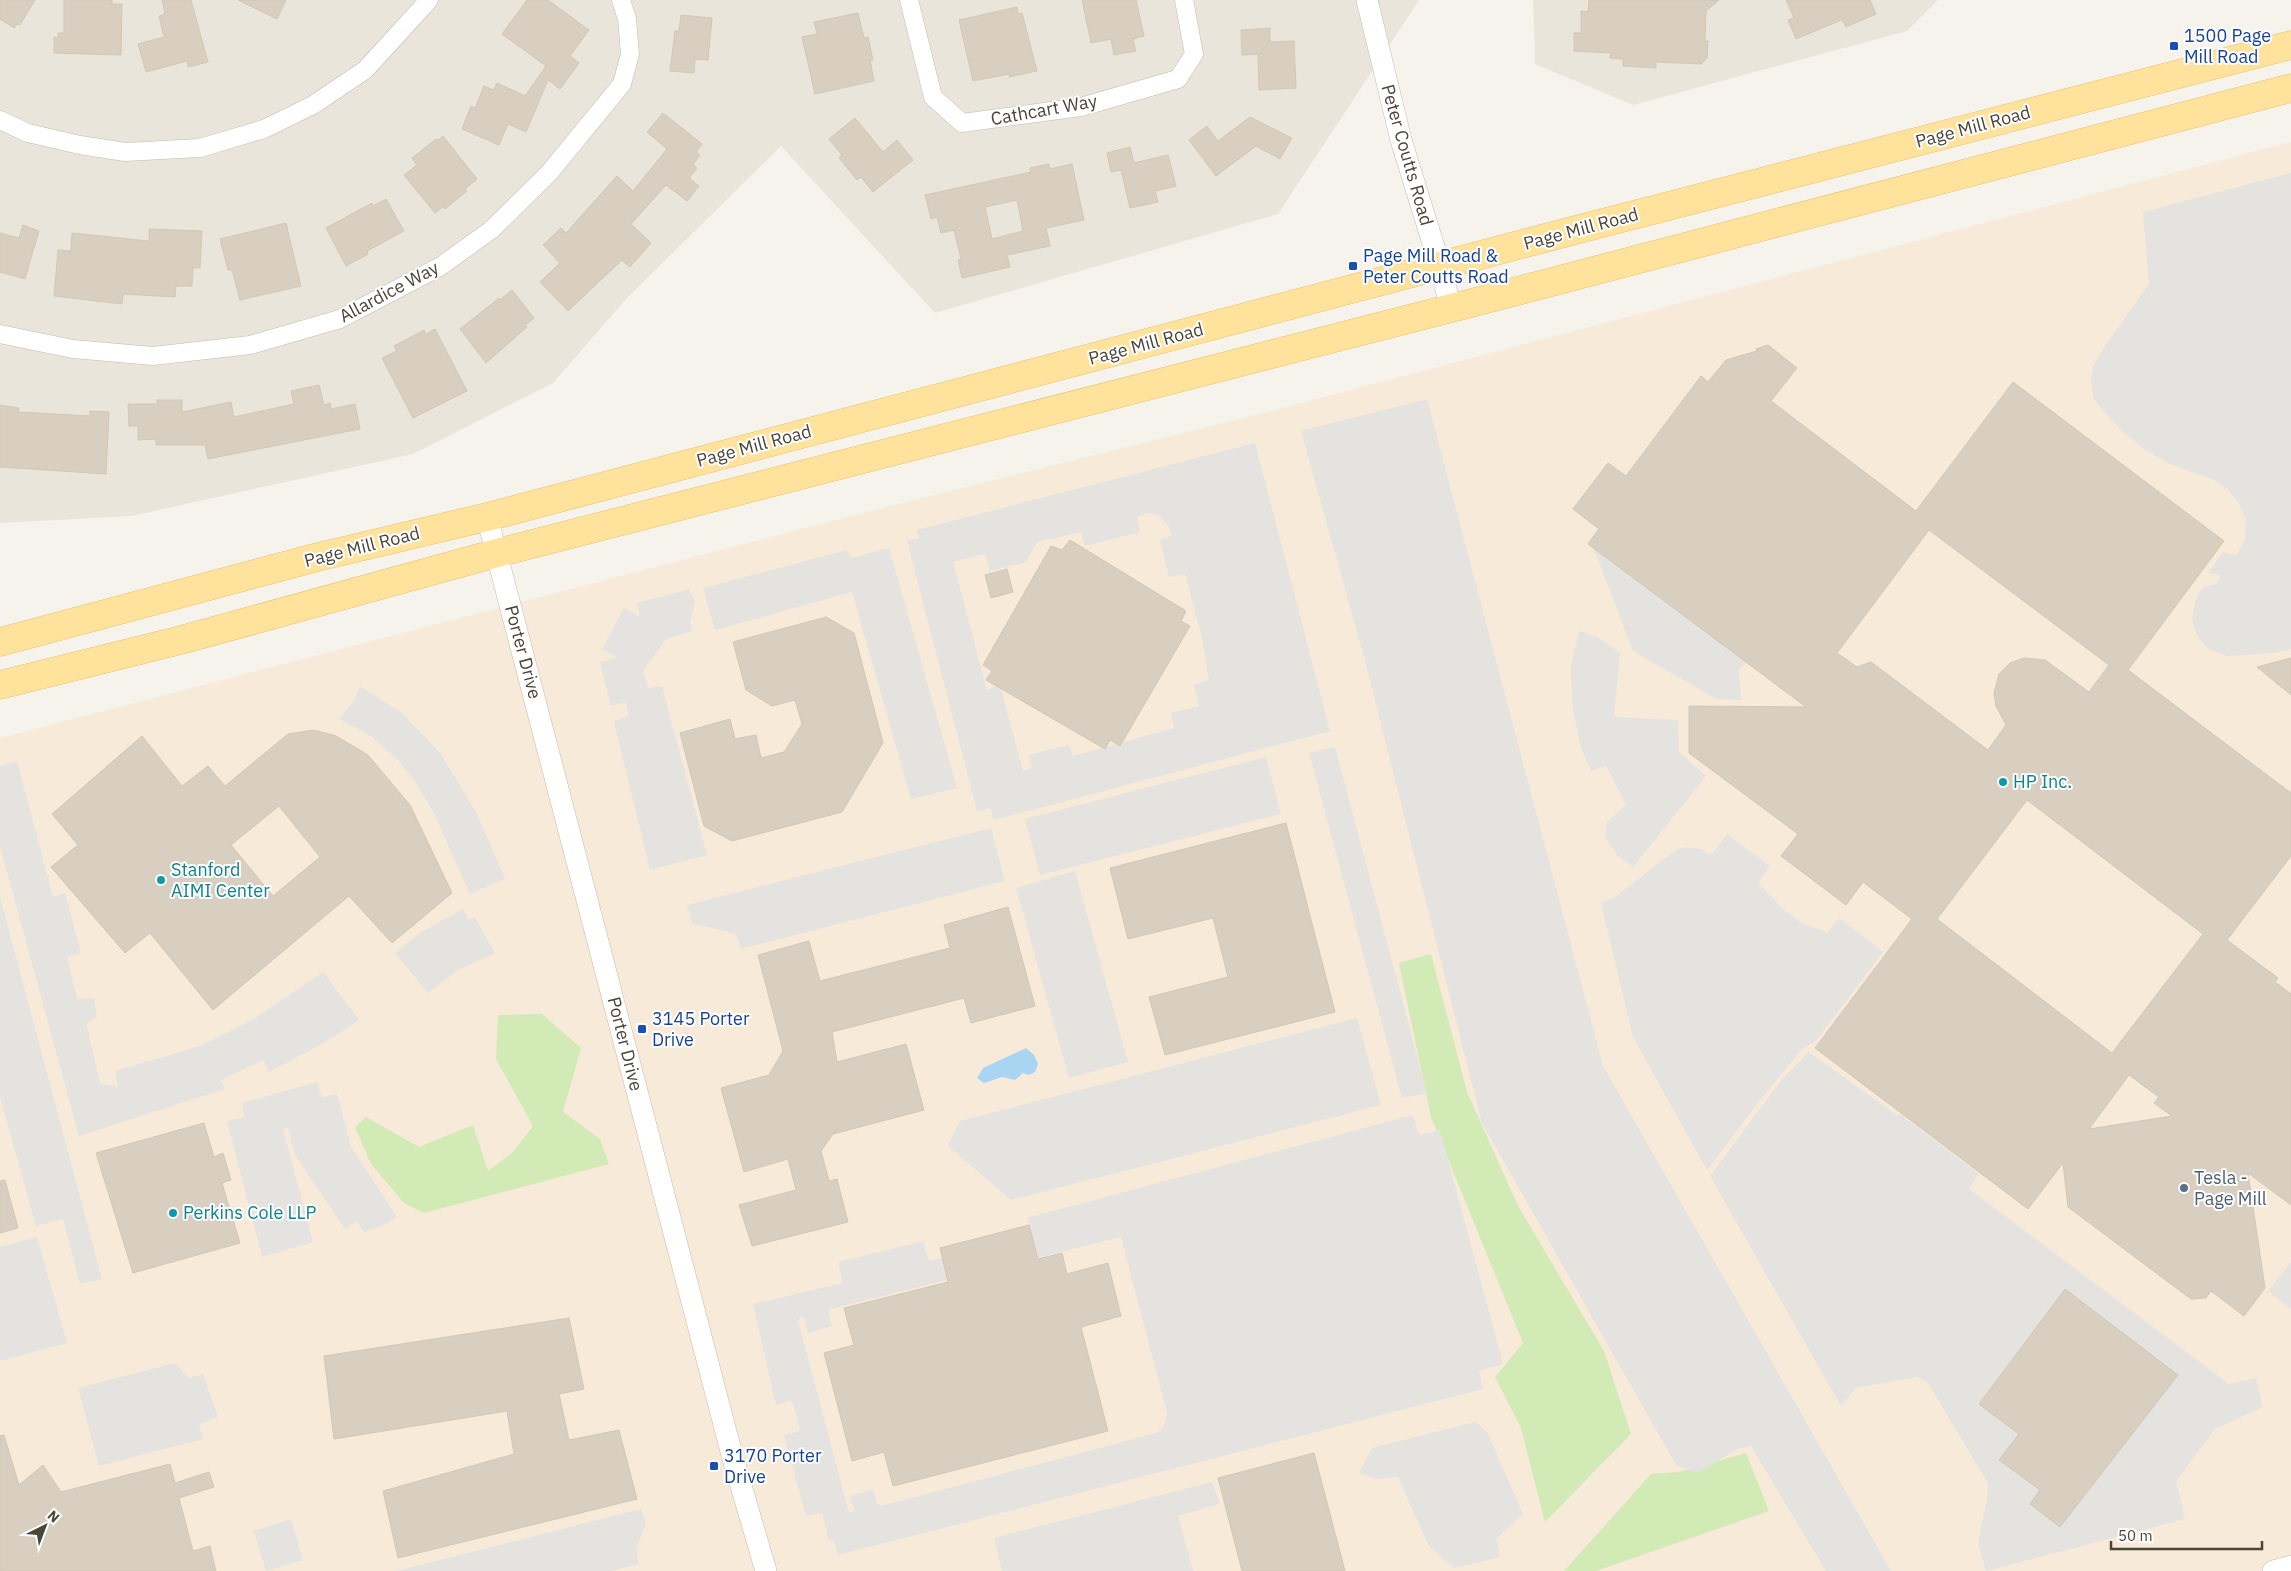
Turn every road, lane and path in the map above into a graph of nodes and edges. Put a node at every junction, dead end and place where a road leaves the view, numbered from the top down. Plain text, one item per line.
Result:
1 (429, 0) edge
2 (621, 0) edge
3 (909, 0) edge
4 (1184, 0) edge
5 (1367, 0) edge
6 (2291, 45) edge
7 (2291, 88) edge
8 (0, 120) edge
9 (1440, 266) junction
10 (1451, 308) junction
11 (0, 334) edge
12 (487, 517) junction
13 (497, 553) junction
14 (0, 642) edge
15 (0, 685) edge
16 (2291, 1566) edge
17 (766, 1571) edge
18 (2273, 1571) edge

1 - 8 street
2 - 11 street, Allardice Way
3 - 4 street, Cathcart Way
5 - 9 street, Peter Coutts Road
6 - 9 main road, Page Mill Road
7 - 10 main road
9 - 10 street, Peter Coutts Road
9 - 12 main road, Page Mill Road
10 - 13 main road
12 - 13 street, Porter Drive
12 - 14 main road, Page Mill Road
13 - 15 main road
13 - 17 street, Porter Drive
16 - 18 street

